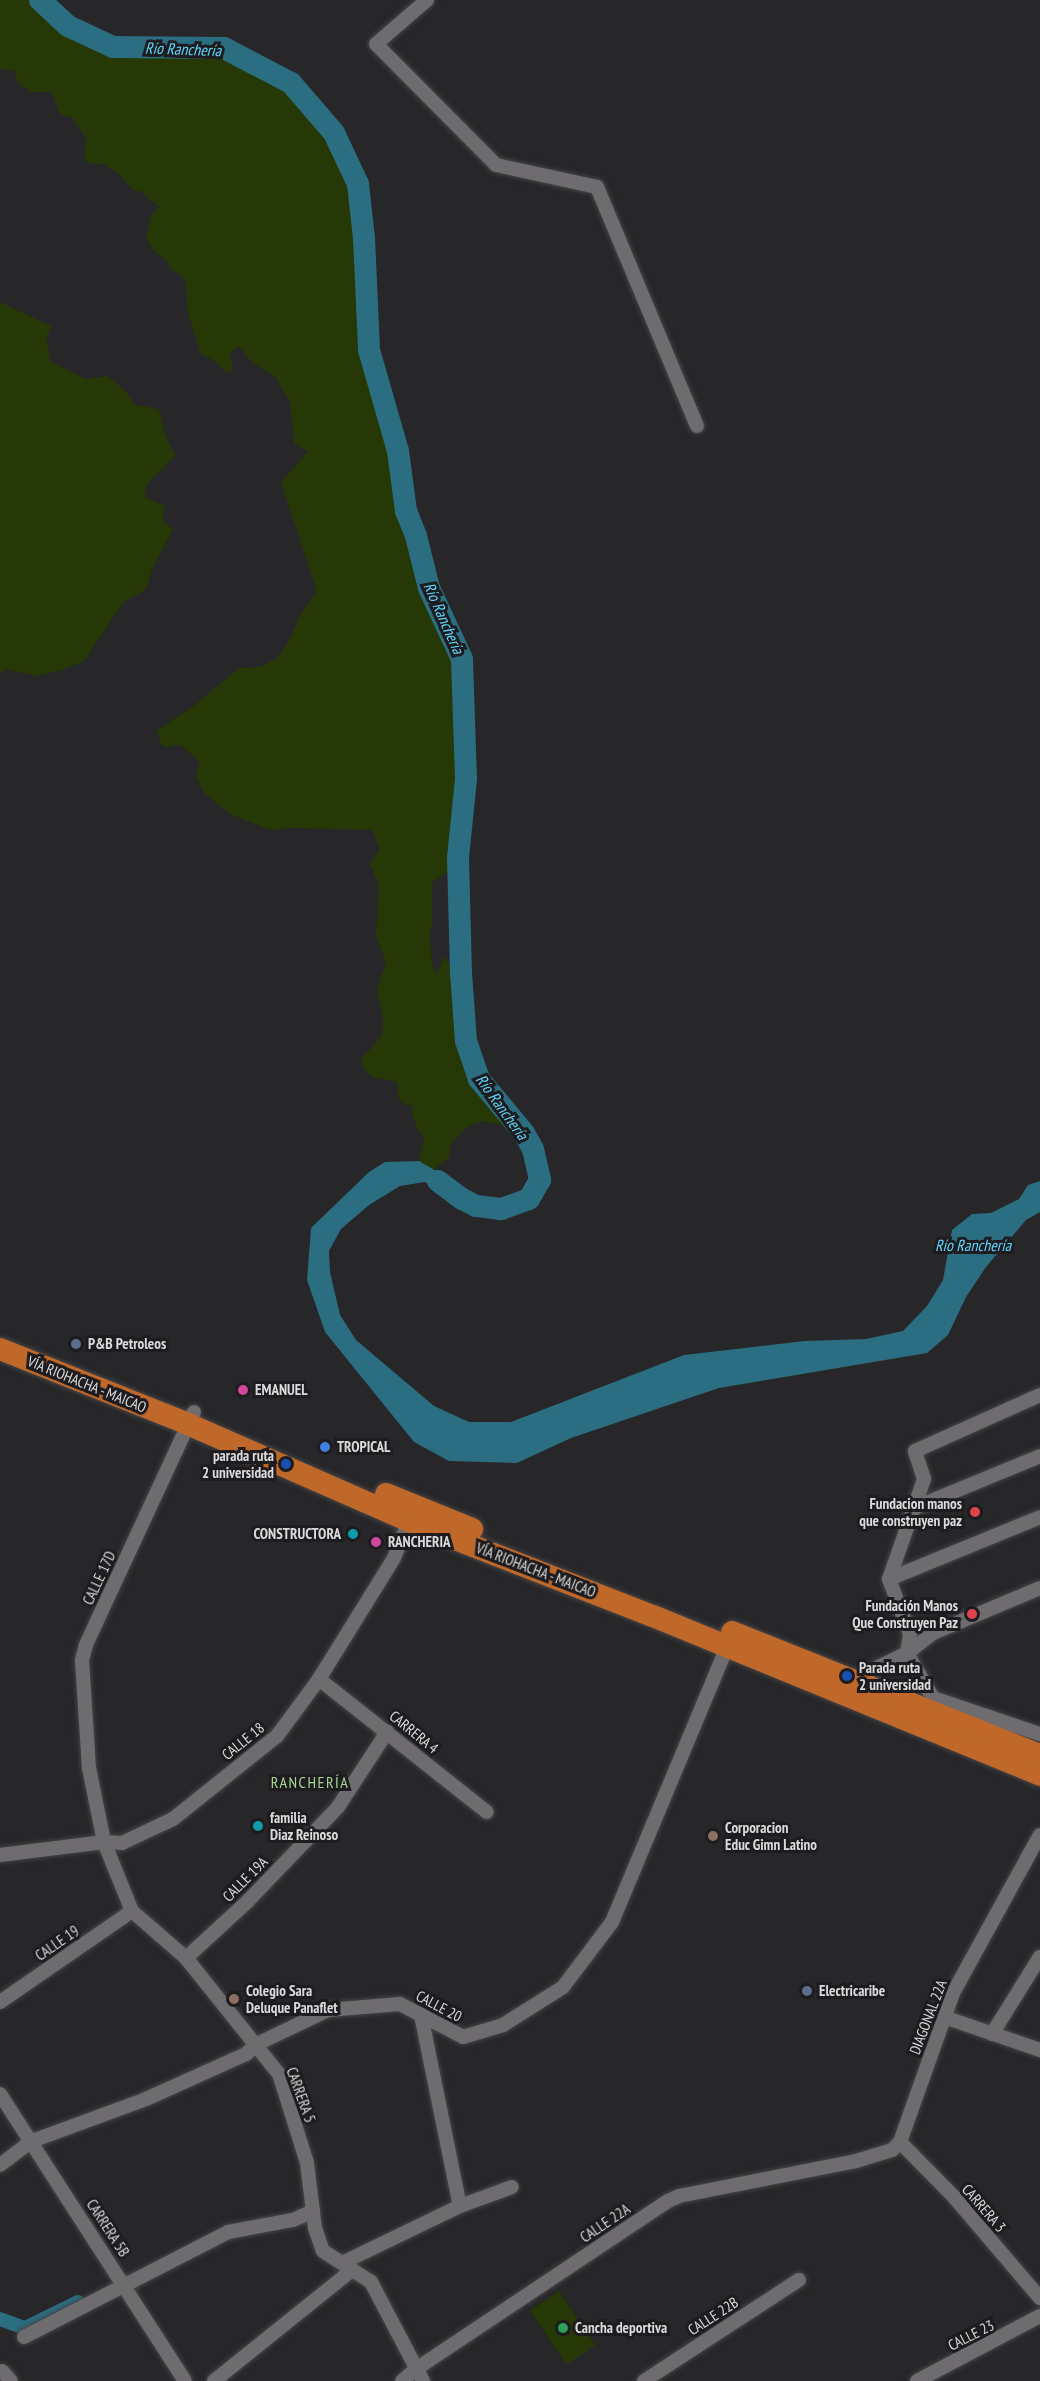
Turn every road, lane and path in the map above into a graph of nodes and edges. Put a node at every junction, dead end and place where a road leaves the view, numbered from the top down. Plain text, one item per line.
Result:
1 (427, 0) edge
2 (697, 426) dead end
3 (0, 1332) edge
4 (0, 1349) edge
5 (1040, 1395) edge
6 (191, 1418) junction
7 (1040, 1456) edge
8 (914, 1508) junction
9 (1040, 1517) edge
10 (409, 1521) junction
11 (889, 1579) junction
12 (1040, 1588) edge
13 (656, 1609) junction
14 (731, 1640) junction
15 (907, 1653) junction
16 (319, 1679) junction
17 (850, 1687) junction
18 (387, 1732) junction
19 (1038, 1758) edge
20 (89, 1768) joint
21 (487, 1812) dead end
22 (1040, 1835) edge
23 (104, 1842) junction
24 (0, 1855) edge
25 (132, 1911) junction
26 (1040, 1957) edge
27 (186, 1958) junction
28 (0, 2002) edge
29 (421, 2015) junction
30 (944, 2017) junction
31 (992, 2034) junction
32 (257, 2044) junction
33 (1040, 2049) edge
34 (0, 2094) edge
35 (32, 2141) junction
36 (900, 2142) junction
37 (0, 2165) edge
38 (512, 2187) dead end
39 (460, 2206) junction
40 (313, 2211) junction
41 (347, 2267) junction
42 (799, 2280) dead end
43 (124, 2285) junction
44 (1040, 2298) edge
45 (1040, 2316) edge
46 (24, 2337) dead end
47 (419, 2375) edge
48 (185, 2381) edge
49 (214, 2381) edge
50 (402, 2381) edge
51 (644, 2381) edge
52 (917, 2381) edge

1 - 2 street
3 - 6 highway, VÍA RIOHACHA - MAICAO
4 - 6 highway, VÍA RIOHACHA - MAICAO
5 - 8 street
6 - 10 highway, VÍA RIOHACHA - MAICAO
6 - 13 highway, VÍA RIOHACHA - MAICAO
6 - 20 street, CALLE 17D
7 - 8 street
8 - 11 street
9 - 11 street
10 - 13 highway, VÍA RIOHACHA - MAICAO
10 - 16 street, CALLE 18
11 - 15 street
12 - 15 street
13 - 14 highway, VÍA RIOHACHA - MAICAO
14 - 17 highway, VÍA RIOHACHA - MAICAO
14 - 29 street, CALLE 20
15 - 17 street
15 - 19 street
16 - 18 street, CARRERA 4
16 - 23 street, CALLE 18
17 - 19 highway, VÍA RIOHACHA - MAICAO
18 - 21 street, CARRERA 4
18 - 27 street, CALLE 19A
20 - 23 street, CARRERA 5
22 - 30 street, DIAGONAL 22A
23 - 24 street, CALLE 18
23 - 25 street, CARRERA 5
25 - 27 street, CARRERA 5
25 - 28 street, CALLE 19
26 - 31 street
27 - 32 street, CARRERA 5
29 - 32 street, CALLE 20
29 - 39 street
30 - 31 street
30 - 36 street, DIAGONAL 22A
31 - 33 street
32 - 35 street, CALLE 20
32 - 40 street, CARRERA 5
34 - 35 street, CARRERA 5B
35 - 37 street, CALLE 20
35 - 43 street, CARRERA 5B
36 - 44 street, CARRERA 3
36 - 47 street, CALLE 22A
38 - 39 street
39 - 41 street
40 - 41 street, CARRERA 5
40 - 43 street
41 - 47 street, CARRERA 5
41 - 49 street
42 - 51 street, CALLE 22B
43 - 46 street
43 - 48 street, CARRERA 5B
45 - 52 street, CALLE 23
47 - 50 street, CALLE 22A

